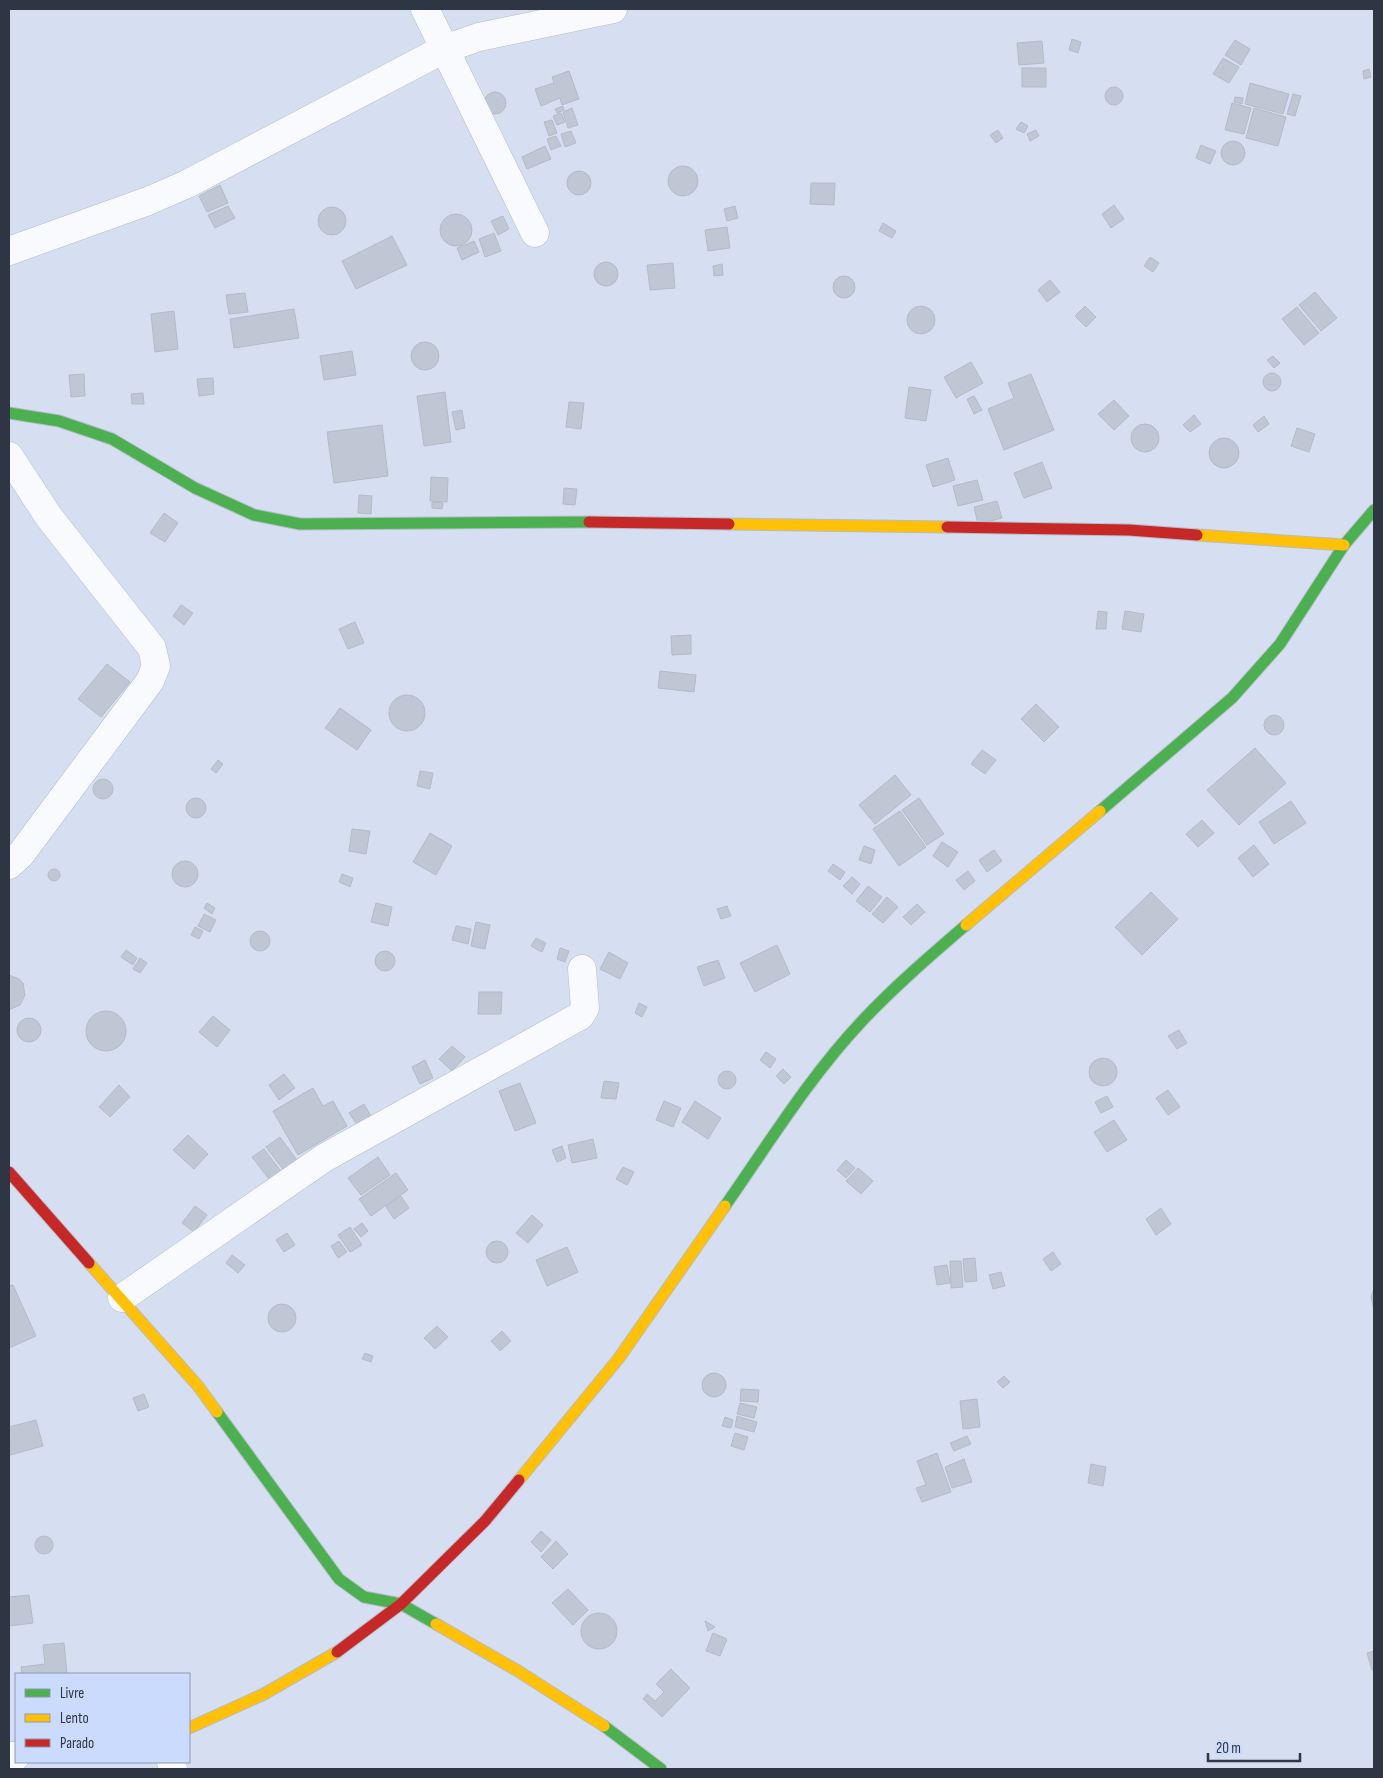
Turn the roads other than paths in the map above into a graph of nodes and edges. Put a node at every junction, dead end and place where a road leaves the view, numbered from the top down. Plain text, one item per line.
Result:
1 (425, 9) edge
2 (613, 9) edge
3 (444, 49) junction
4 (536, 233) dead end
5 (9, 251) edge
6 (9, 414) edge
7 (9, 456) edge
8 (1373, 513) edge
9 (1344, 545) junction
10 (9, 866) edge
11 (582, 969) dead end
12 (9, 1172) edge
13 (122, 1298) junction
14 (401, 1604) junction
15 (190, 1728) edge
16 (662, 1769) edge

1 - 3 street
2 - 3 street
3 - 4 street
3 - 5 street
6 - 9 street
7 - 10 street
8 - 9 street
9 - 14 street
11 - 13 street
12 - 13 street
13 - 14 street
14 - 15 street
14 - 16 street

